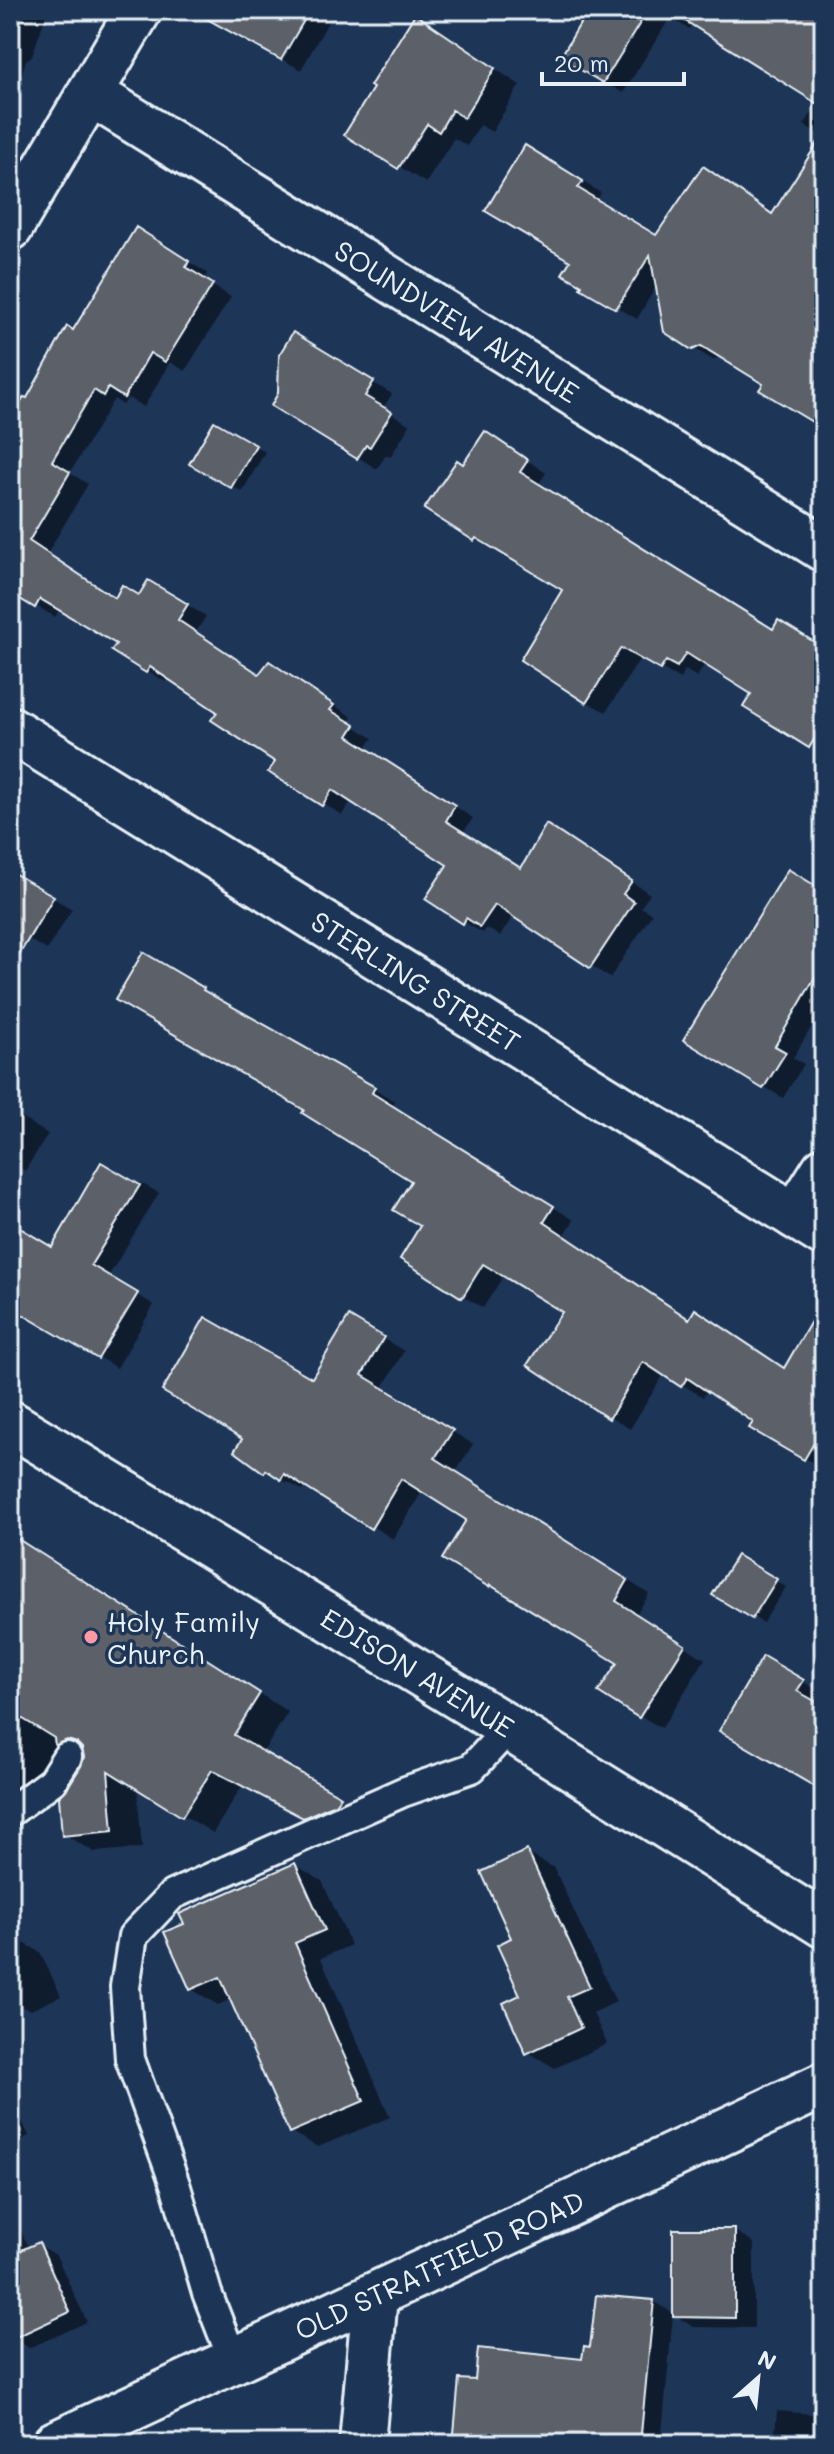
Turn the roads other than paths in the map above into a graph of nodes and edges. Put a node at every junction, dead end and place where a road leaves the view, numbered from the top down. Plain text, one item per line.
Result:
1 (139, 10) edge
2 (90, 93) junction
3 (10, 228) edge
4 (824, 549) edge
5 (10, 729) edge
6 (824, 1170) edge
7 (810, 1225) edge
8 (10, 1423) edge
9 (509, 1728) junction
10 (67, 1757) dead end
11 (10, 1812) edge
12 (824, 1925) edge
13 (824, 2085) edge
14 (375, 2296) junction
15 (233, 2360) junction
16 (55, 2444) edge
17 (362, 2444) edge

1 - 2 street
2 - 3 street
2 - 4 street, SOUNDVIEW AVENUE
5 - 7 street, STERLING STREET
6 - 7 street
8 - 9 street, EDISON AVENUE
9 - 12 street, EDISON AVENUE
9 - 15 lane
10 - 11 lane
13 - 14 street, OLD STRATFIELD ROAD
14 - 15 street, OLD STRATFIELD ROAD
14 - 17 street
15 - 16 street, OLD STRATFIELD ROAD

